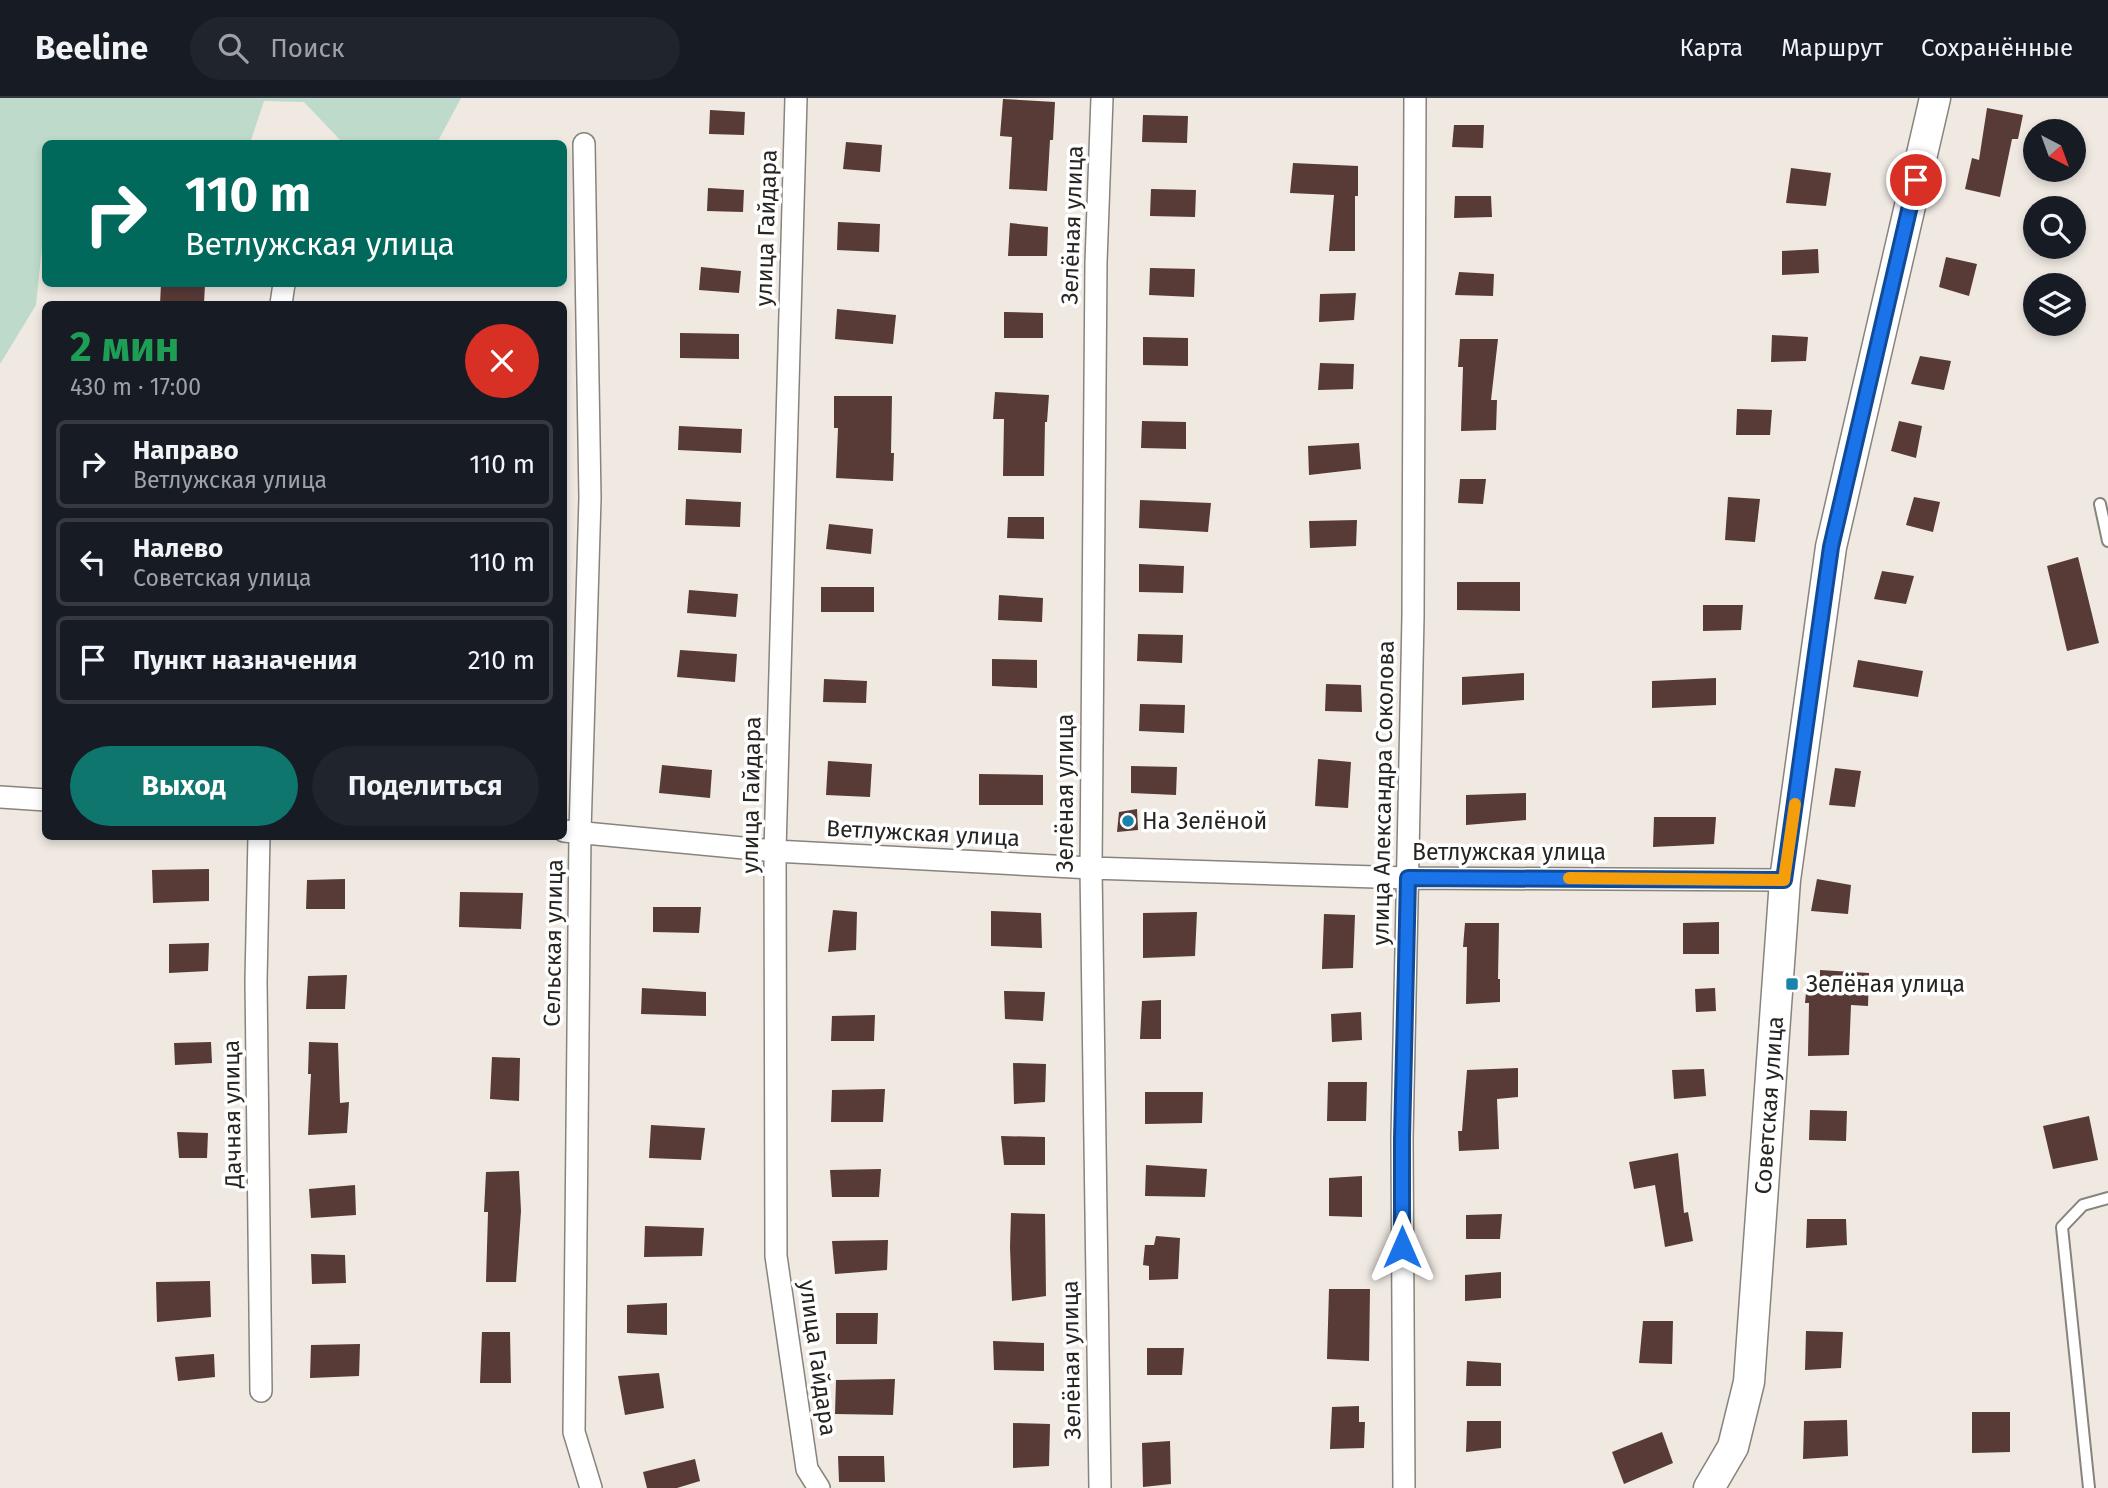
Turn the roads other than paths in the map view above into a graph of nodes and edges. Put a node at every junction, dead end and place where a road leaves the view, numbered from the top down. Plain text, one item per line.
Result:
1 (796, 98) edge
2 (1102, 98) edge
3 (1415, 98) edge
4 (1935, 98) edge
5 (584, 144) dead end
6 (2100, 505) dead end
7 (2108, 541) edge
8 (0, 797) edge
9 (42, 800) edge
10 (572, 832) edge
11 (259, 840) edge
12 (775, 851) junction
13 (1091, 868) junction
14 (1408, 878) junction
15 (1784, 880) junction
16 (2108, 1198) edge
17 (261, 1391) dead end
18 (591, 1488) edge
19 (819, 1488) edge
20 (1100, 1488) edge
21 (1404, 1488) edge
22 (1709, 1488) edge
23 (2089, 1488) edge

1 - 12 street, улица Гайдара
2 - 13 street, Зелёная улица
3 - 14 street, улица Александра Соколова
4 - 15 street, Советская улица
5 - 10 street, Сельская улица
6 - 7 lane
8 - 9 street
10 - 12 street, Ветлужская улица
10 - 18 street, Сельская улица
11 - 17 street, Дачная улица
12 - 13 street, Ветлужская улица
12 - 19 street, улица Гайдара
13 - 14 street, Ветлужская улица
13 - 20 street, Зелёная улица
14 - 15 street, Ветлужская улица
14 - 21 street, улица Александра Соколова
15 - 22 street, Советская улица
16 - 23 lane

